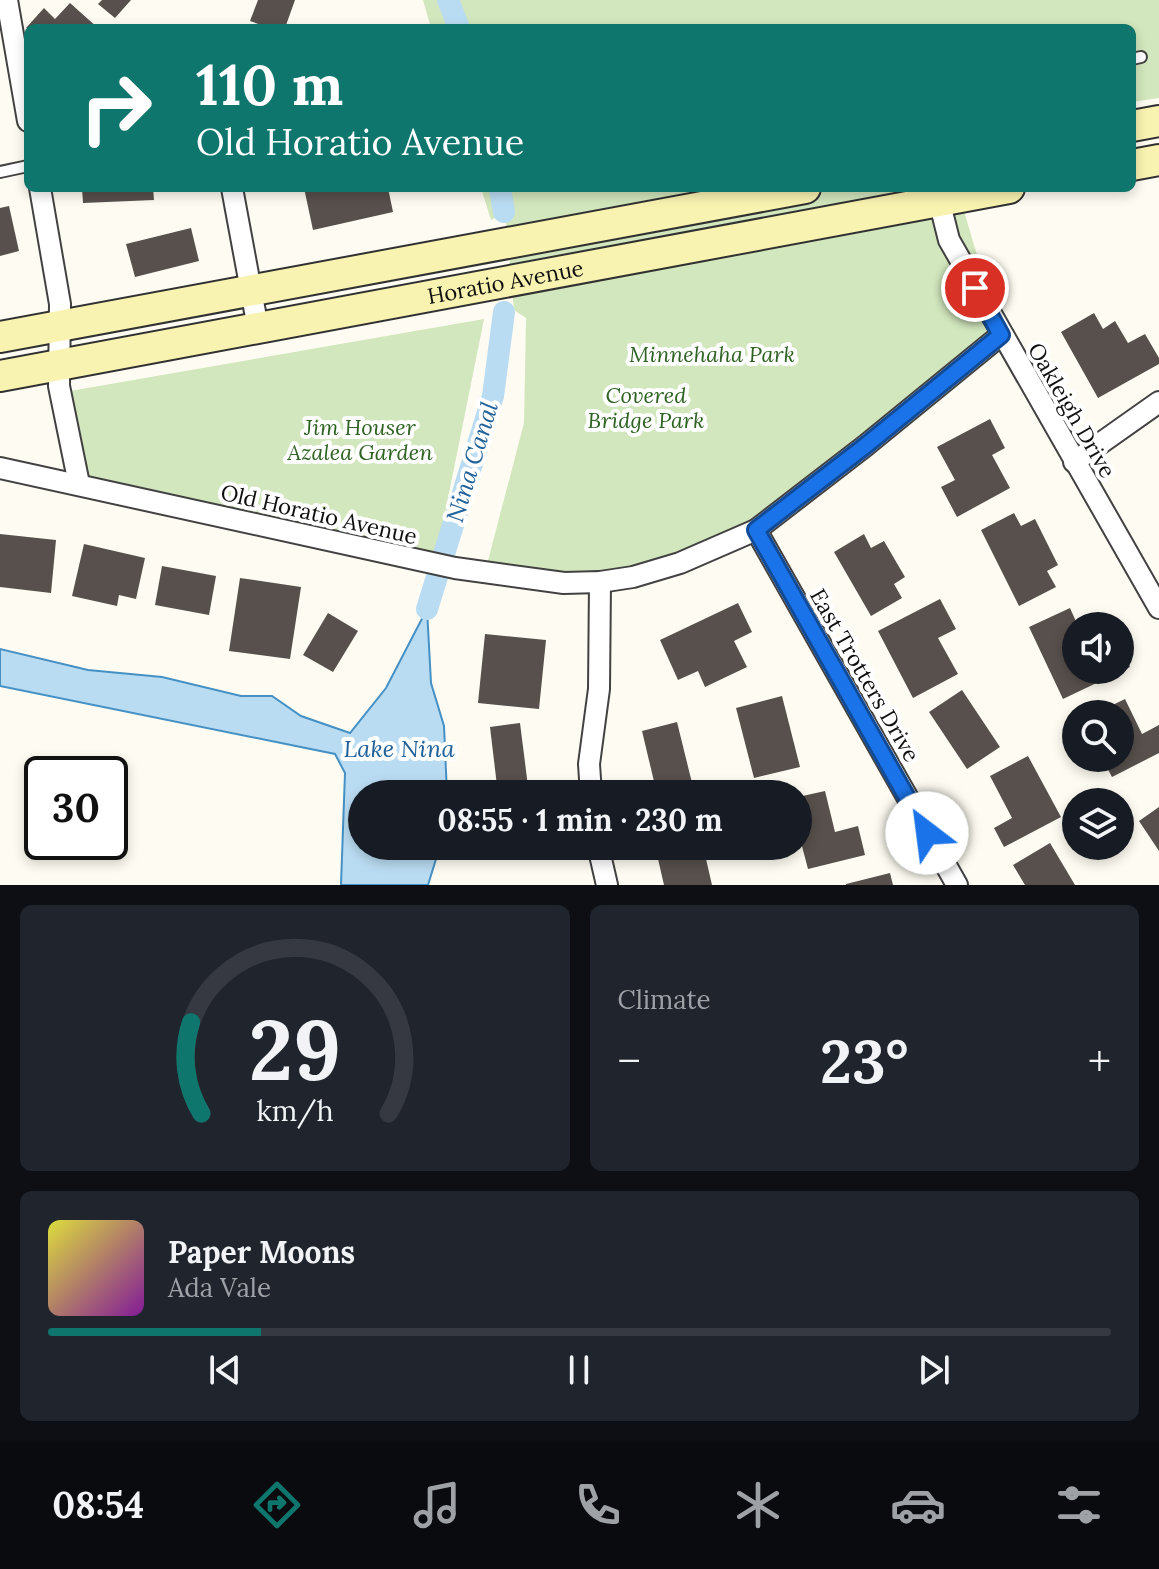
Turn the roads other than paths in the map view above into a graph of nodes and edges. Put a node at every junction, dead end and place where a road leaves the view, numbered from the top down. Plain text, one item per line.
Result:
1 (7, 0) edge
2 (24, 98) edge
3 (1159, 121) edge
4 (1136, 125) edge
5 (1159, 160) edge
6 (1136, 164) edge
7 (24, 167) edge
8 (0, 172) edge
9 (41, 192) edge
10 (233, 192) edge
11 (783, 192) edge
12 (968, 192) edge
13 (938, 195) edge
14 (251, 290) junction
15 (59, 326) junction
16 (258, 328) junction
17 (1001, 335) junction
18 (0, 337) edge
19 (58, 364) junction
20 (0, 376) edge
21 (1159, 402) edge
22 (1074, 462) junction
23 (0, 468) edge
24 (79, 484) junction
25 (756, 530) junction
26 (600, 582) junction
27 (1159, 608) edge
28 (590, 780) edge
29 (601, 860) edge
30 (607, 885) edge
31 (957, 885) edge

1 - 2 street
3 - 4 main road
5 - 6 main road
7 - 8 lane
9 - 15 street
10 - 14 street
11 - 14 main road, Horatio Avenue
12 - 13 main road, Horatio Avenue
13 - 16 main road, Horatio Avenue
13 - 17 street, Oakleigh Drive
14 - 15 main road, Horatio Avenue
14 - 16 street
15 - 18 main road, Horatio Avenue
15 - 19 street
16 - 19 main road, Horatio Avenue
17 - 22 street, Oakleigh Drive
17 - 25 street, Old Horatio Avenue
19 - 20 main road, Horatio Avenue
19 - 24 street
21 - 22 street
22 - 27 street, Oakleigh Drive
23 - 24 street, Old Horatio Avenue
24 - 26 street, Old Horatio Avenue
25 - 26 street, Old Horatio Avenue
25 - 31 street, East Trotters Drive
26 - 28 street
29 - 30 street

